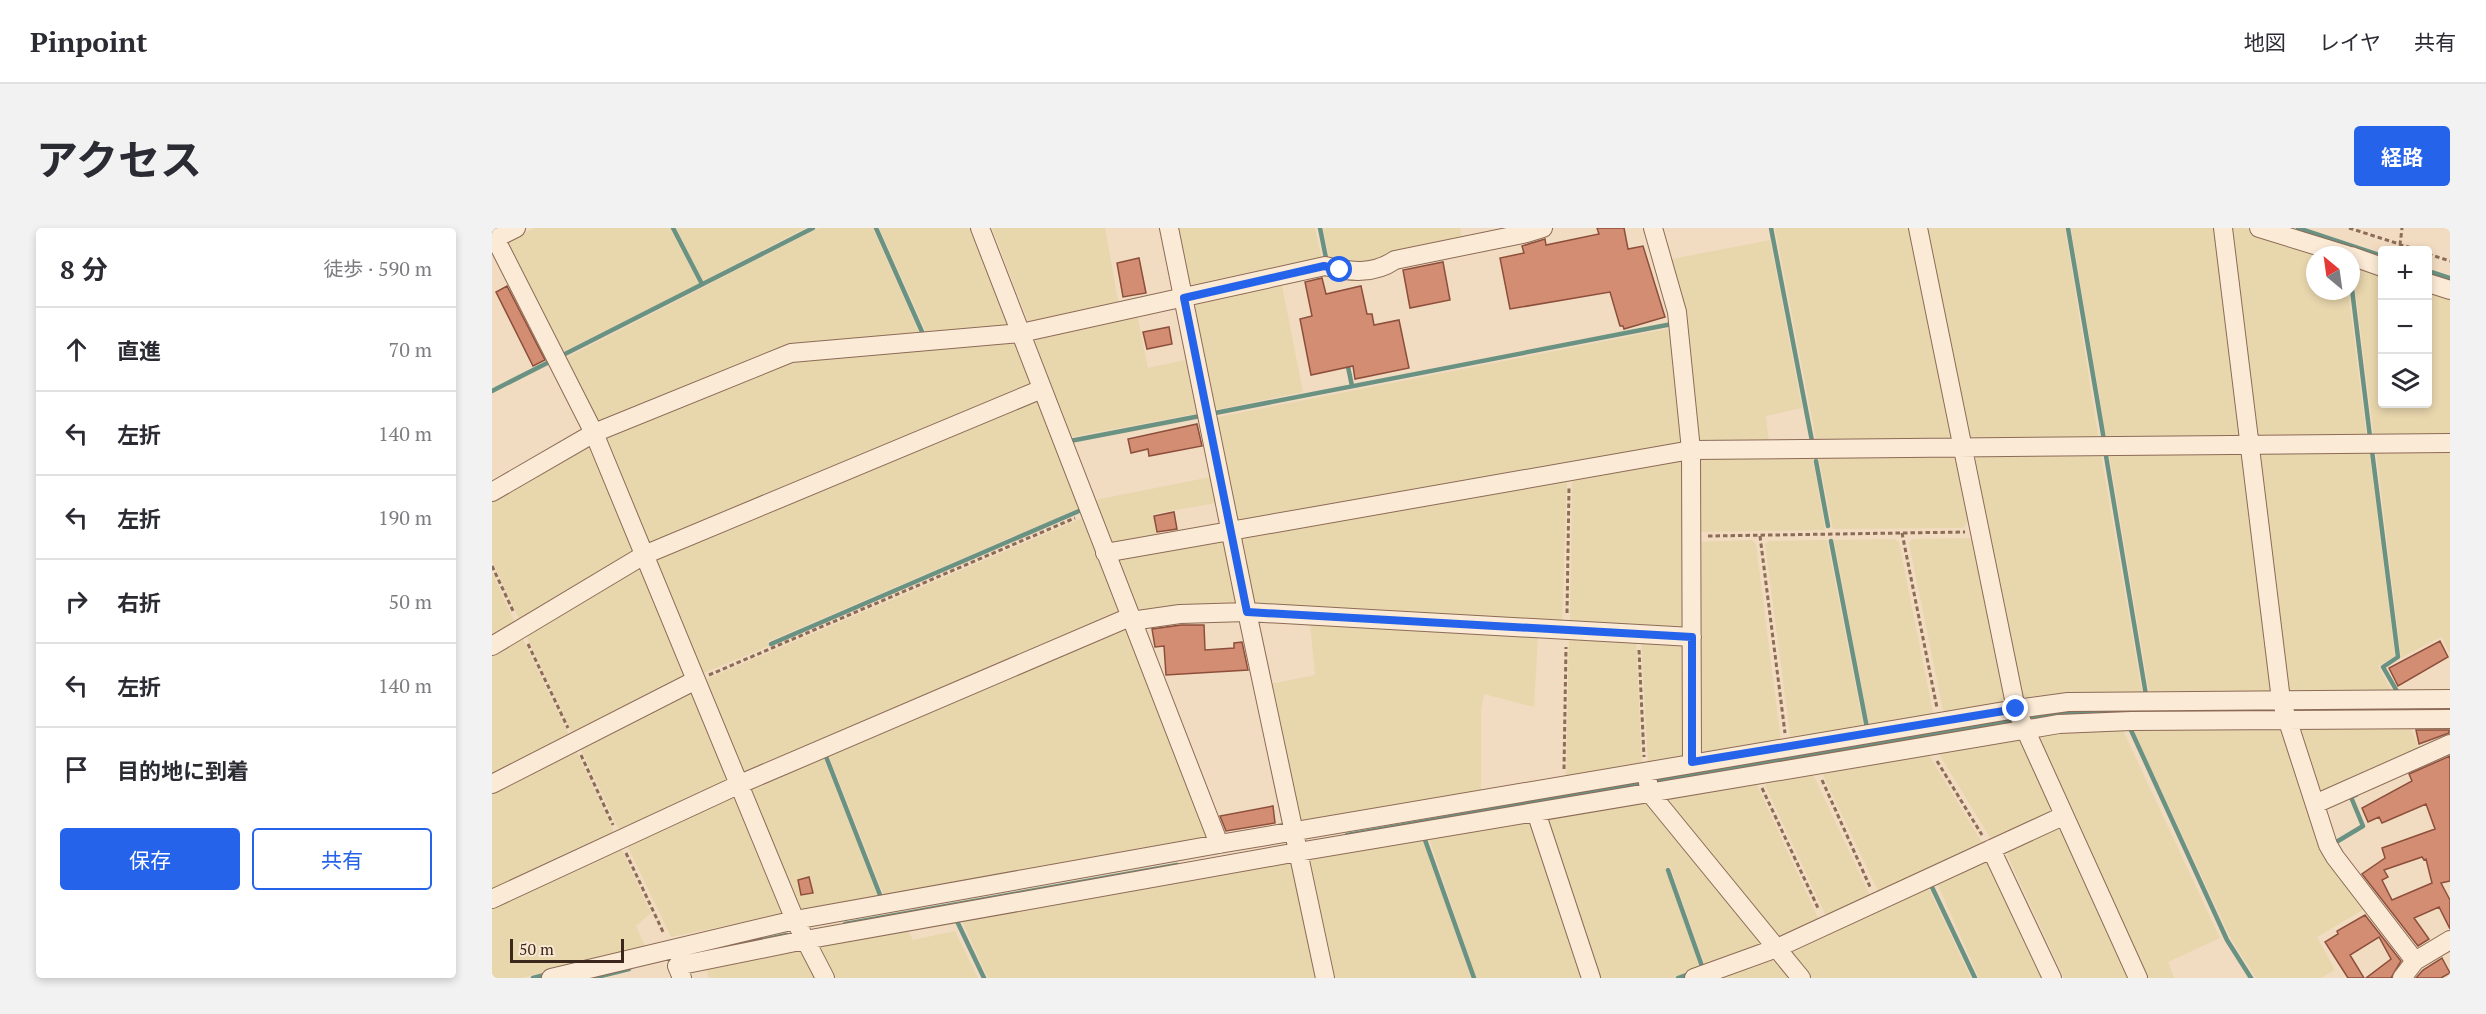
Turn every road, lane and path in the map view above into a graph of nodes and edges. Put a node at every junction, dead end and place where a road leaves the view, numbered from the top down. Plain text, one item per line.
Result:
1 (516, 228) edge
2 (980, 228) edge
3 (1169, 228) edge
4 (1543, 228) edge
5 (1653, 228) edge
6 (1918, 228) edge
7 (2223, 228) edge
8 (2259, 228) edge
9 (2349, 228) edge
10 (2402, 228) edge
11 (494, 239) edge
12 (2400, 245) junction
13 (2317, 246) edge
14 (2404, 246) edge
15 (2432, 256) edge
16 (2360, 260) edge
17 (2450, 261) edge
18 (2378, 266) edge
19 (2432, 285) edge
20 (2450, 290) edge
21 (1184, 298) junction
22 (1021, 333) junction
23 (1042, 389) junction
24 (594, 433) junction
25 (2450, 444) edge
26 (2248, 445) junction
27 (1963, 448) junction
28 (1691, 450) junction
29 (492, 492) edge
30 (1089, 512) junction
31 (1230, 530) junction
32 (1980, 532) junction
33 (1902, 533) junction
34 (1760, 536) junction
35 (1691, 537) junction
36 (1105, 553) junction
37 (644, 555) junction
38 (1247, 612) junction
39 (1130, 619) junction
40 (1639, 634) junction
41 (1692, 637) junction
42 (492, 646) edge
43 (696, 680) junction
44 (2450, 699) edge
45 (2284, 711) junction
46 (2450, 719) edge
47 (2020, 720) junction
48 (1940, 721) junction
49 (2450, 744) edge
50 (1928, 746) junction
51 (1786, 747) junction
52 (1692, 762) junction
53 (1815, 765) junction
54 (1756, 775) junction
55 (1647, 779) junction
56 (492, 784) edge
57 (740, 784) junction
58 (2315, 804) junction
59 (1536, 812) junction
60 (2063, 816) junction
61 (1296, 841) junction
62 (1219, 844) junction
63 (1991, 849) junction
64 (492, 899) edge
65 (1877, 902) junction
66 (1826, 926) junction
67 (800, 931) junction
68 (2450, 940) edge
69 (1777, 948) junction
70 (2415, 961) junction
71 (551, 978) edge
72 (682, 978) edge
73 (825, 978) edge
74 (1325, 978) edge
75 (1591, 978) edge
76 (1694, 978) edge
77 (1801, 978) edge
78 (2052, 978) edge
79 (2138, 978) edge
80 (2402, 978) edge

1 - 11 street
2 - 22 street
3 - 21 street
4 - 21 street
5 - 28 street
6 - 27 street
7 - 26 street
8 - 13 street
9 - 12 path
10 - 12 path
11 - 24 street
12 - 14 path
15 - 17 path
16 - 18 street
19 - 20 street
21 - 22 street
21 - 31 street
22 - 23 street
22 - 24 street
23 - 30 street
23 - 37 street
24 - 29 street
24 - 37 street
25 - 26 street
26 - 27 street
26 - 45 street
27 - 28 street
27 - 32 street
28 - 31 street
28 - 35 street
30 - 36 street
30 - 43 path
31 - 36 street
31 - 38 street
32 - 33 path
32 - 47 street
33 - 34 path
33 - 48 path
34 - 35 path
34 - 51 path
35 - 41 street
36 - 39 street
37 - 42 street
37 - 43 street
38 - 39 street
38 - 40 street
38 - 61 street
39 - 57 street
39 - 62 street
40 - 41 street
40 - 55 path
41 - 52 street
43 - 56 street
43 - 57 street
44 - 45 street
45 - 46 street
45 - 47 street
45 - 58 street
47 - 48 street
47 - 50 street
47 - 60 street
48 - 51 street
49 - 58 street
50 - 53 street
50 - 63 path
51 - 52 street
52 - 55 street
53 - 54 street
53 - 65 path
54 - 55 street
54 - 66 path
55 - 59 street
55 - 61 street
55 - 69 street
57 - 64 street
57 - 67 street
58 - 70 street
59 - 61 street
59 - 75 street
60 - 63 street
60 - 79 street
61 - 62 street
61 - 67 street
61 - 74 street
62 - 67 street
63 - 65 street
63 - 78 street
65 - 66 street
66 - 69 street
67 - 71 street
67 - 72 street
67 - 73 street
68 - 70 street
69 - 76 street
69 - 77 street
70 - 80 street

